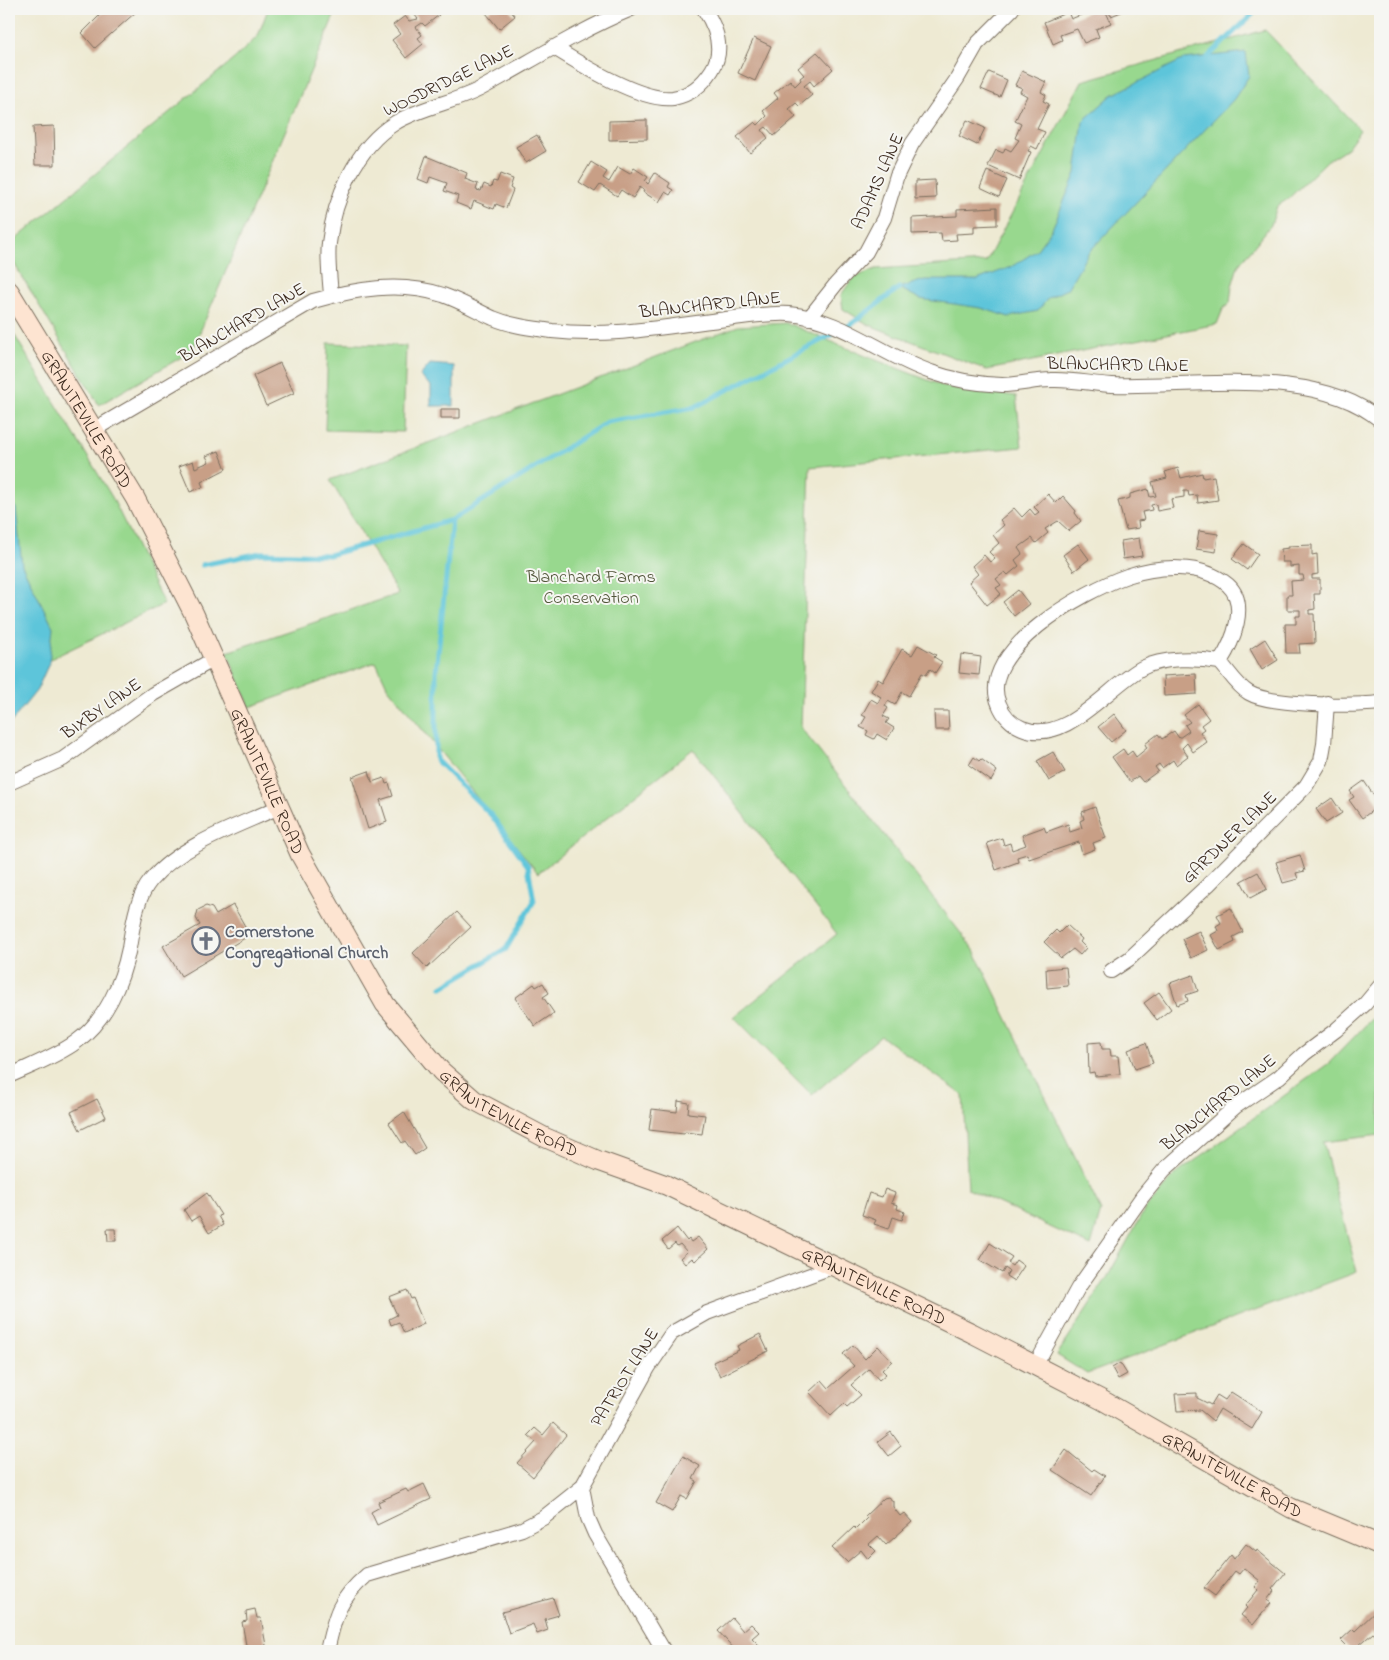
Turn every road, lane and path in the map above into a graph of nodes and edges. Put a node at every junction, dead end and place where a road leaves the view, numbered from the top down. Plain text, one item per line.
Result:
1 (631, 9) edge
2 (704, 9) edge
3 (1012, 9) edge
4 (554, 47) junction
5 (9, 291) edge
6 (331, 296) junction
7 (809, 318) junction
8 (1380, 420) edge
9 (95, 429) junction
10 (214, 660) junction
11 (1220, 662) junction
12 (1327, 703) junction
13 (1380, 703) edge
14 (9, 784) edge
15 (279, 807) junction
16 (1111, 971) dead end
17 (1380, 986) edge
18 (9, 1076) edge
19 (832, 1267) junction
20 (1036, 1366) junction
21 (582, 1487) junction
22 (1380, 1545) edge
23 (327, 1651) edge
24 (664, 1651) edge

1 - 4 street, WOODRIDGE LANE
2 - 4 street
3 - 7 street, ADAMS LANE
4 - 6 street, WOODRIDGE LANE
5 - 9 main road, GRANITEVILLE ROAD
6 - 7 street, BLANCHARD LANE
6 - 9 street, BLANCHARD LANE
7 - 8 street, BLANCHARD LANE
9 - 10 main road, GRANITEVILLE ROAD
10 - 14 street, BIXBY LANE
10 - 15 main road, GRANITEVILLE ROAD
11 - 11 street
11 - 12 street
12 - 13 street
12 - 16 street, GARDNER LANE
15 - 18 street
15 - 19 main road, GRANITEVILLE ROAD
17 - 20 street, BLANCHARD LANE
19 - 20 main road, GRANITEVILLE ROAD
19 - 21 street, PATRIOT LANE
20 - 22 main road, GRANITEVILLE ROAD
21 - 23 street, PATRIOT LANE
21 - 24 street

